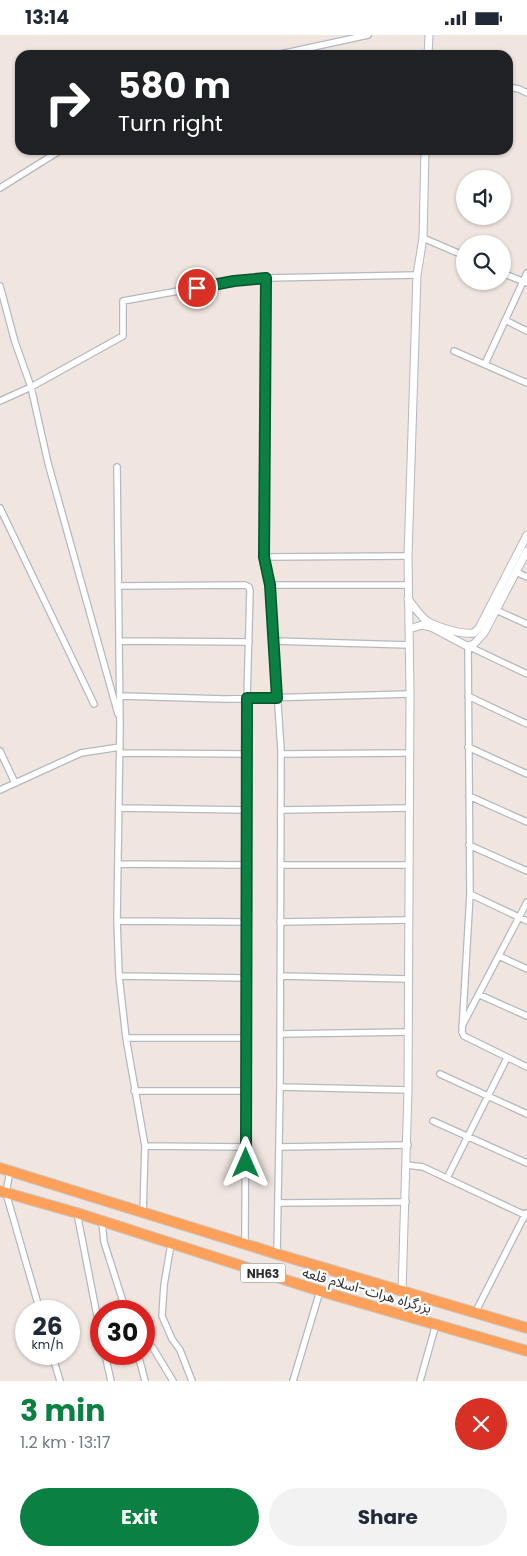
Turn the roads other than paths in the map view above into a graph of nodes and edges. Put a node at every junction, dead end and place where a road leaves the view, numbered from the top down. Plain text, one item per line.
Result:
1 (368, 35) edge
2 (429, 35) edge
3 (299, 50) edge
4 (428, 50) edge
5 (513, 88) edge
6 (527, 93) edge
7 (54, 155) edge
8 (424, 155) edge
9 (0, 188) edge
10 (424, 238) junction
11 (456, 252) edge
12 (527, 273) edge
13 (418, 275) junction
14 (511, 277) edge
15 (266, 278) junction
16 (525, 283) edge
17 (0, 286) edge
18 (505, 320) junction
19 (527, 331) edge
20 (454, 351) dead end
21 (485, 364) junction
22 (527, 383) edge
23 (32, 387) junction
24 (0, 401) edge
25 (117, 467) dead end
26 (0, 508) edge
27 (527, 535) edge
28 (527, 551) edge
29 (408, 556) junction
30 (264, 557) junction
31 (516, 572) junction
32 (527, 577) edge
33 (118, 585) junction
34 (270, 585) junction
35 (408, 585) junction
36 (408, 599) junction
37 (496, 609) junction
38 (527, 624) edge
39 (409, 629) junction
40 (119, 641) junction
41 (249, 641) junction
42 (274, 641) junction
43 (409, 645) junction
44 (468, 646) junction
45 (527, 674) edge
46 (410, 694) junction
47 (120, 696) junction
48 (468, 697) junction
49 (247, 698) junction
50 (277, 698) junction
51 (94, 704) dead end
52 (527, 724) edge
53 (120, 726) junction
54 (468, 747) junction
55 (120, 750) junction
56 (0, 751) edge
57 (281, 753) junction
58 (410, 753) junction
59 (247, 754) junction
60 (527, 774) edge
61 (15, 783) junction
62 (0, 790) edge
63 (469, 796) junction
64 (119, 808) junction
65 (410, 808) junction
66 (247, 810) junction
67 (281, 810) junction
68 (527, 822) edge
69 (469, 845) junction
70 (118, 864) junction
71 (247, 865) junction
72 (280, 865) junction
73 (409, 865) junction
74 (527, 871) edge
75 (470, 894) junction
76 (527, 902) edge
77 (519, 917) junction
78 (409, 920) junction
79 (117, 921) junction
80 (527, 921) edge
81 (246, 922) junction
82 (280, 922) junction
83 (499, 956) junction
84 (527, 969) edge
85 (119, 976) junction
86 (280, 976) junction
87 (246, 977) junction
88 (409, 979) junction
89 (480, 995) junction
90 (527, 1016) edge
91 (462, 1028) junction
92 (408, 1032) junction
93 (280, 1034) junction
94 (126, 1037) junction
95 (246, 1038) junction
96 (506, 1058) junction
97 (527, 1067) edge
98 (440, 1074) dead end
99 (280, 1087) junction
100 (408, 1090) junction
101 (134, 1091) junction
102 (246, 1091) junction
103 (488, 1096) junction
104 (527, 1114) edge
105 (433, 1121) dead end
106 (468, 1136) junction
107 (408, 1145) junction
108 (145, 1146) junction
109 (246, 1147) junction
110 (279, 1147) junction
111 (527, 1163) edge
112 (407, 1165) junction
113 (5, 1169) edge
114 (448, 1178) junction
115 (3, 1192) edge
116 (406, 1202) junction
117 (278, 1203) junction
118 (77, 1213) junction
119 (142, 1213) junction
120 (526, 1214) edge
121 (102, 1222) junction
122 (171, 1244) junction
123 (246, 1244) junction
124 (277, 1254) junction
125 (320, 1291) junction
126 (402, 1291) junction
127 (37, 1300) edge
128 (94, 1300) edge
129 (122, 1300) edge
130 (475, 1313) junction
131 (436, 1324) junction
132 (527, 1328) edge
133 (155, 1351) edge
134 (527, 1351) edge
135 (55, 1365) edge
136 (107, 1365) edge
137 (141, 1365) edge
138 (60, 1381) edge
139 (111, 1381) edge
140 (145, 1381) edge
141 (173, 1381) edge
142 (192, 1381) edge
143 (293, 1381) edge
144 (420, 1381) edge

1 - 3 street
2 - 4 street
5 - 6 street
7 - 9 street
8 - 10 street
10 - 11 street
10 - 13 street
12 - 16 street
13 - 15 street
13 - 29 street
14 - 16 street
15 - 23 street
15 - 30 street
16 - 18 street
17 - 23 street
18 - 19 street
18 - 21 street
20 - 21 street
21 - 22 street
23 - 24 street
23 - 53 street
25 - 33 street
26 - 51 street
27 - 36 street
28 - 31 street
29 - 30 street
29 - 35 street
30 - 34 street
31 - 32 street
31 - 37 street
33 - 40 street
33 - 41 street
34 - 35 street
34 - 42 street
35 - 36 street
36 - 39 street
37 - 38 street
37 - 44 street
39 - 43 street
39 - 44 street
40 - 41 street
40 - 47 street
41 - 49 street
42 - 43 street
42 - 50 street
43 - 46 street
44 - 45 street
44 - 48 street
46 - 50 street
46 - 58 street
47 - 49 street
47 - 53 street
48 - 52 street
48 - 54 street
49 - 50 street
49 - 59 street
50 - 57 street
53 - 55 street
54 - 60 street
54 - 63 street
55 - 59 street
55 - 61 street
55 - 64 street
56 - 61 street
57 - 58 street
57 - 67 street
58 - 65 street
59 - 66 street
61 - 62 street
63 - 68 street
63 - 69 street
64 - 66 street
64 - 70 street
65 - 67 street
65 - 73 street
66 - 71 street
67 - 72 street
69 - 74 street
69 - 75 street
70 - 71 street
70 - 79 street
71 - 81 street
72 - 73 street
72 - 82 street
73 - 78 street
75 - 77 street
75 - 91 street
76 - 77 street
77 - 80 street
77 - 83 street
78 - 82 street
78 - 88 street
79 - 81 street
79 - 85 street
81 - 87 street
82 - 86 street
83 - 84 street
83 - 89 street
85 - 87 street
85 - 94 street
86 - 88 street
86 - 93 street
87 - 95 street
88 - 92 street
89 - 90 street
89 - 91 street
91 - 96 street
92 - 93 street
92 - 100 street
93 - 99 street
94 - 95 street
94 - 101 street
95 - 102 street
96 - 97 street
96 - 103 street
98 - 103 street
99 - 100 street
99 - 110 street
100 - 107 street
101 - 102 street
101 - 108 street
102 - 109 street
103 - 104 street
103 - 106 street
105 - 106 street
106 - 111 street
106 - 114 street
107 - 110 street
107 - 112 street
108 - 109 street
108 - 119 street
109 - 123 street
110 - 117 street
112 - 114 street
112 - 116 street
113 - 115 street
113 - 119 highway, بزرگراه هرات-اسلام قلعه / NH63
114 - 120 street
115 - 118 highway, بزرگراه هرات-اسلام قلعه / NH63
115 - 127 street
116 - 117 street
116 - 126 street
117 - 124 street
118 - 121 highway, بزرگراه هرات-اسلام قلعه / NH63
118 - 128 street
119 - 123 highway, بزرگراه هرات-اسلام قلعه / NH63
120 - 130 street
121 - 122 highway, بزرگراه هرات-اسلام قلعه / NH63
121 - 129 street
122 - 125 highway, بزرگراه هرات-اسلام قلعه / NH63
122 - 142 street
123 - 124 highway, بزرگراه هرات-اسلام قلعه / NH63
124 - 126 highway, بزرگراه هرات-اسلام قلعه / NH63
125 - 131 highway, بزرگراه هرات-اسلام قلعه / NH63
125 - 143 street
126 - 130 highway, بزرگراه هرات-اسلام قلعه / NH63
130 - 132 highway, بزرگراه هرات-اسلام قلعه / NH63
131 - 134 highway, بزرگراه هرات-اسلام قلعه / NH63
131 - 144 street
133 - 141 street
135 - 138 street
136 - 139 street
137 - 140 street

